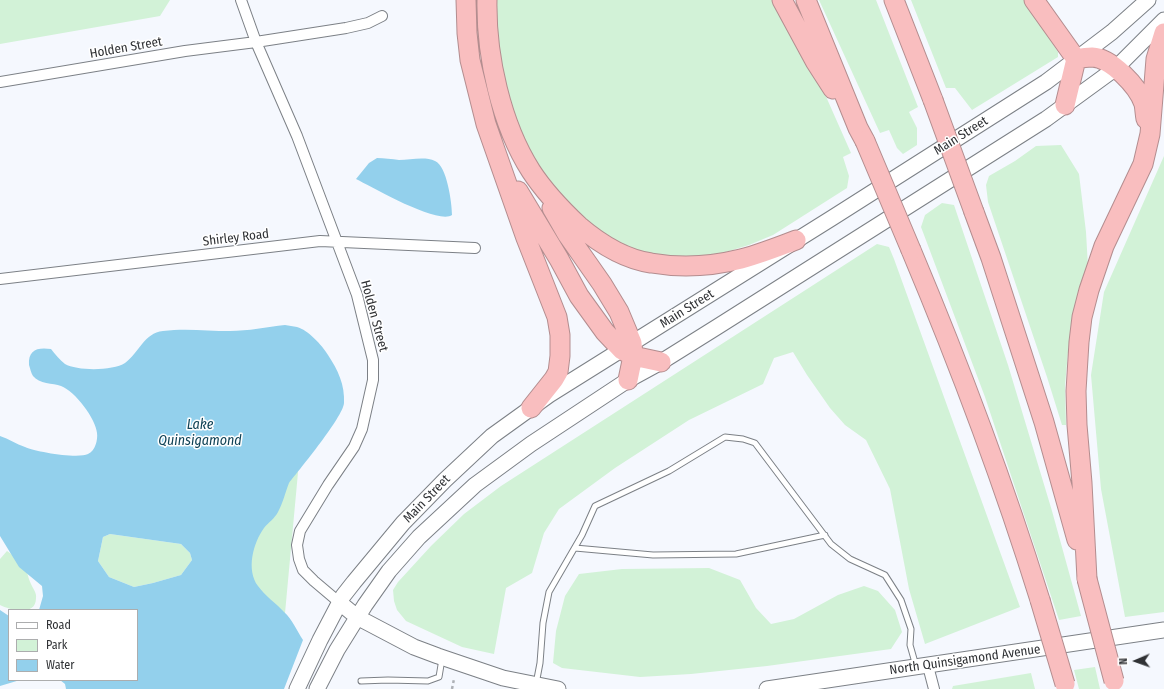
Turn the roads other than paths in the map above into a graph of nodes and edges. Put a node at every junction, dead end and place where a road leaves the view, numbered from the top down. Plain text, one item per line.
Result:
1 (241, 0) edge
2 (466, 0) edge
3 (487, 0) edge
4 (782, 0) edge
5 (806, 0) edge
6 (894, 0) edge
7 (1034, 0) edge
8 (1148, 0) edge
9 (382, 16) dead end
10 (1164, 20) edge
11 (1164, 33) edge
12 (256, 42) junction
13 (1076, 59) junction
14 (1116, 68) junction
15 (0, 82) edge
16 (1065, 105) junction
17 (862, 134) junction
18 (495, 146) junction
19 (1146, 151) junction
20 (532, 172) junction
21 (796, 240) junction
22 (337, 242) junction
23 (475, 248) dead end
24 (0, 279) edge
25 (629, 350) junction
26 (661, 362) junction
27 (628, 380) junction
28 (531, 408) junction
29 (824, 535) junction
30 (575, 548) junction
31 (1087, 579) junction
32 (340, 603) junction
33 (357, 617) junction
34 (1164, 630) edge
35 (442, 658) junction
36 (922, 666) junction
37 (361, 680) dead end
38 (536, 685) junction
39 (1115, 685) edge
40 (1066, 687) edge
41 (297, 689) edge
42 (317, 689) edge
43 (558, 689) edge
44 (767, 689) edge
45 (934, 689) edge

1 - 12 street
2 - 18 highway
3 - 20 highway
4 - 17 highway
5 - 17 highway
6 - 31 highway, bridge
7 - 13 highway
8 - 13 main road, Main Street
9 - 12 street, Holden Street
10 - 14 main road, Main Street
11 - 19 highway
12 - 15 street, Holden Street
12 - 22 street, Holden Street
13 - 14 highway
13 - 16 highway
13 - 21 main road, Main Street
14 - 16 main road, Main Street
14 - 19 highway
16 - 26 main road, Main Street
17 - 40 highway, bridge
18 - 25 highway
18 - 28 highway
19 - 31 highway
20 - 21 highway
20 - 25 highway
21 - 25 main road, Main Street
22 - 23 street, Shirley Road
22 - 24 street, Shirley Road
22 - 32 street, Holden Street
25 - 26 highway
25 - 27 highway
25 - 28 main road, Main Street
26 - 27 main road, Main Street
27 - 33 main road, Main Street
28 - 32 main road, Main Street
29 - 30 lane
29 - 30 lane
29 - 36 lane
30 - 38 lane
31 - 39 highway, bridge
32 - 33 main road
32 - 41 main road, Main Street
33 - 35 main road
33 - 42 main road, Main Street
34 - 36 main road, North Quinsigamond Avenue
35 - 37 lane
35 - 38 main road
36 - 44 main road, North Quinsigamond Avenue
36 - 45 street
38 - 43 main road

